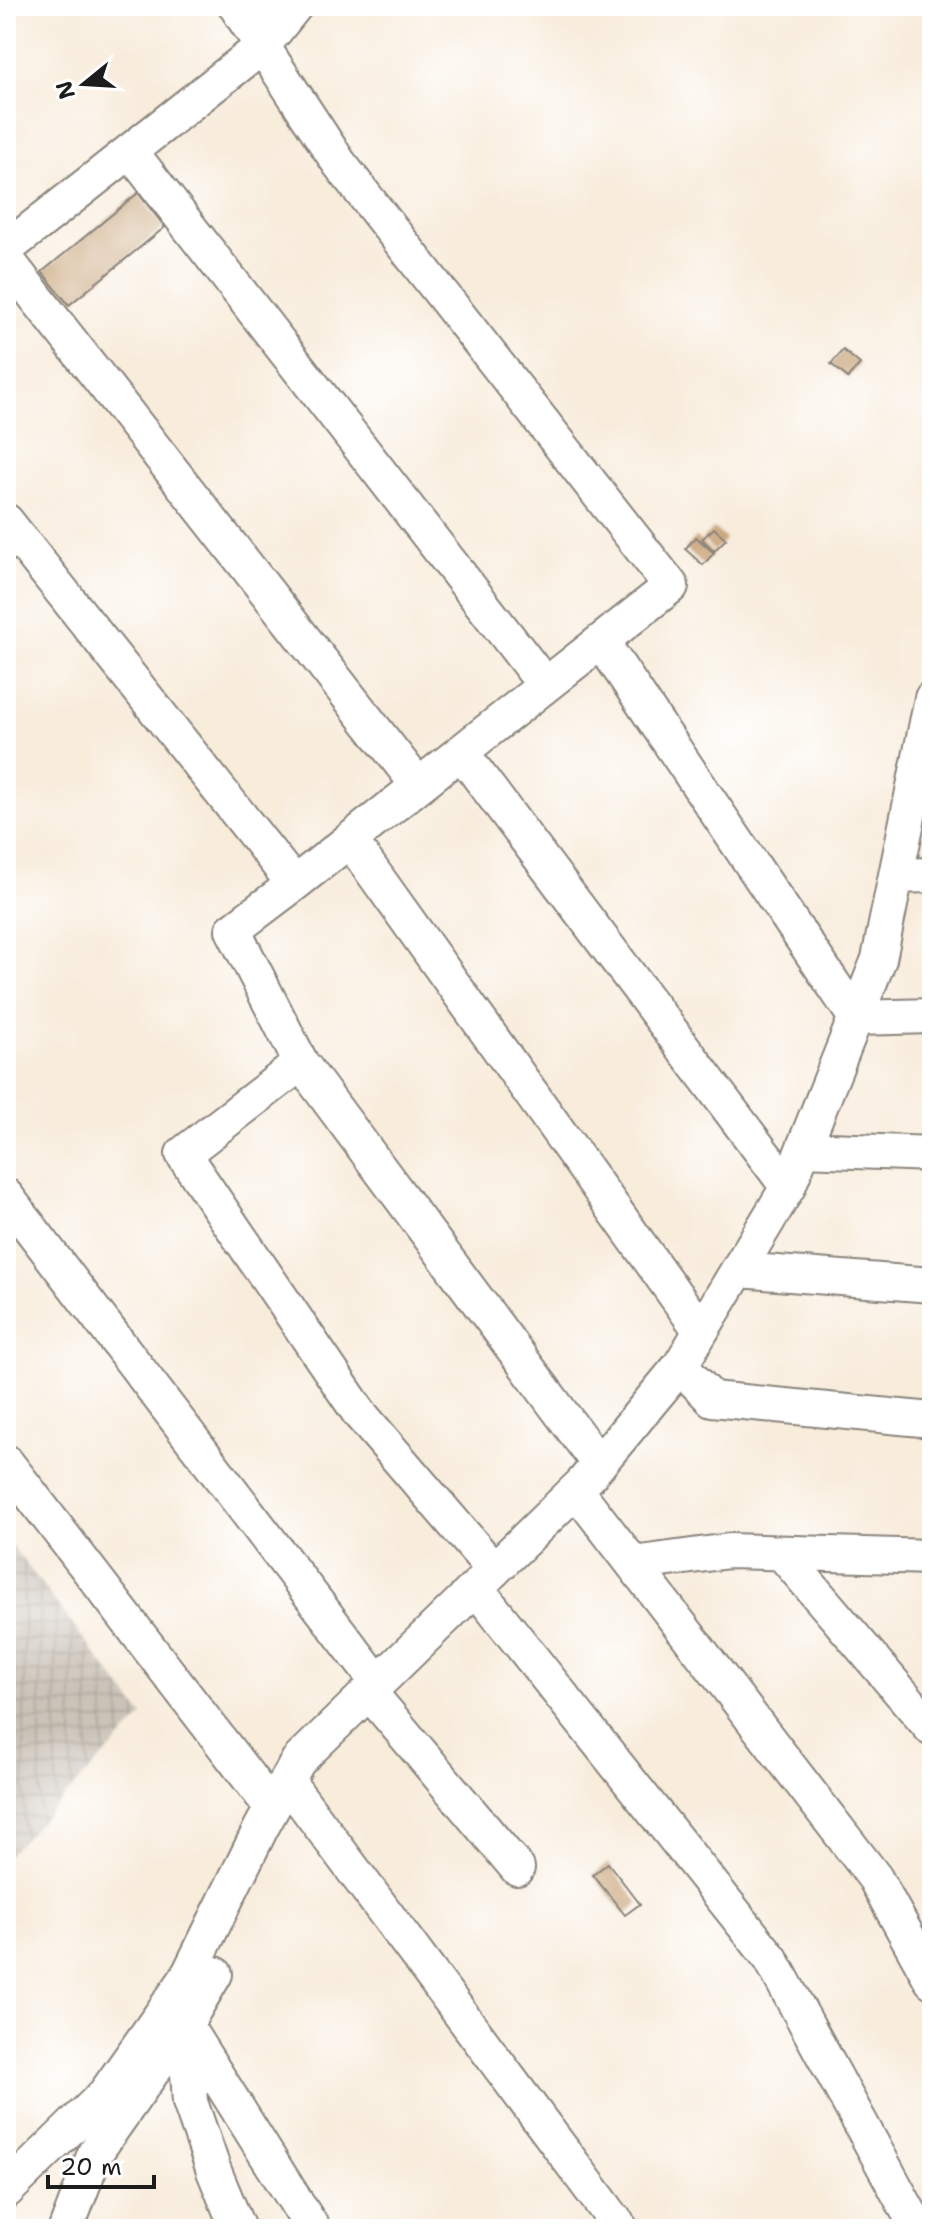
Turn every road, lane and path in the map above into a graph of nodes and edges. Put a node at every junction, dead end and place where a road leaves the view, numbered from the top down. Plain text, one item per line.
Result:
1 (236, 6) edge
2 (295, 6) edge
3 (263, 46) junction
4 (130, 151) junction
5 (6, 249) edge
6 (6, 259) edge
7 (6, 521) edge
8 (601, 641) junction
9 (545, 685) junction
10 (932, 698) edge
11 (928, 744) edge
12 (461, 752) junction
13 (418, 785) junction
14 (350, 840) junction
15 (932, 875) edge
16 (896, 876) junction
17 (294, 884) junction
18 (932, 1016) edge
19 (856, 1018) junction
20 (301, 1063) junction
21 (804, 1149) junction
22 (932, 1154) edge
23 (788, 1187) junction
24 (6, 1196) edge
25 (739, 1270) junction
26 (932, 1285) edge
27 (701, 1331) junction
28 (680, 1366) junction
29 (932, 1420) edge
30 (6, 1462) edge
31 (599, 1464) junction
32 (576, 1490) junction
33 (782, 1553) junction
34 (932, 1557) edge
35 (633, 1564) junction
36 (485, 1579) junction
37 (373, 1688) junction
38 (932, 1729) edge
39 (280, 1795) junction
40 (251, 1847) junction
41 (517, 1868) dead end
42 (932, 1981) edge
43 (185, 2025) junction
44 (6, 2191) edge
45 (919, 2213) edge
46 (66, 2229) edge
47 (238, 2229) edge
48 (313, 2229) edge
49 (621, 2229) edge

1 - 3 street
2 - 3 street
3 - 4 street
3 - 8 street
4 - 5 street
4 - 9 street
6 - 13 street
7 - 17 street
8 - 9 street
8 - 19 street
9 - 12 street
10 - 11 street
11 - 16 street
12 - 13 street
12 - 23 street
13 - 14 street
14 - 17 street
14 - 27 street
15 - 16 street
16 - 19 street
17 - 20 street
18 - 19 street
19 - 21 street
20 - 31 street
20 - 36 street
21 - 22 street
21 - 23 street
23 - 25 street
24 - 37 street
25 - 26 street
25 - 27 street
27 - 28 street
28 - 29 street
28 - 31 street
30 - 39 street
31 - 32 street
32 - 35 street
32 - 36 street
33 - 34 street
33 - 35 street
33 - 38 street
35 - 42 street
36 - 37 street
36 - 45 street
37 - 39 street
37 - 41 street
39 - 40 street
39 - 49 street
40 - 43 street
40 - 44 street
43 - 46 street
43 - 47 street
43 - 48 street

